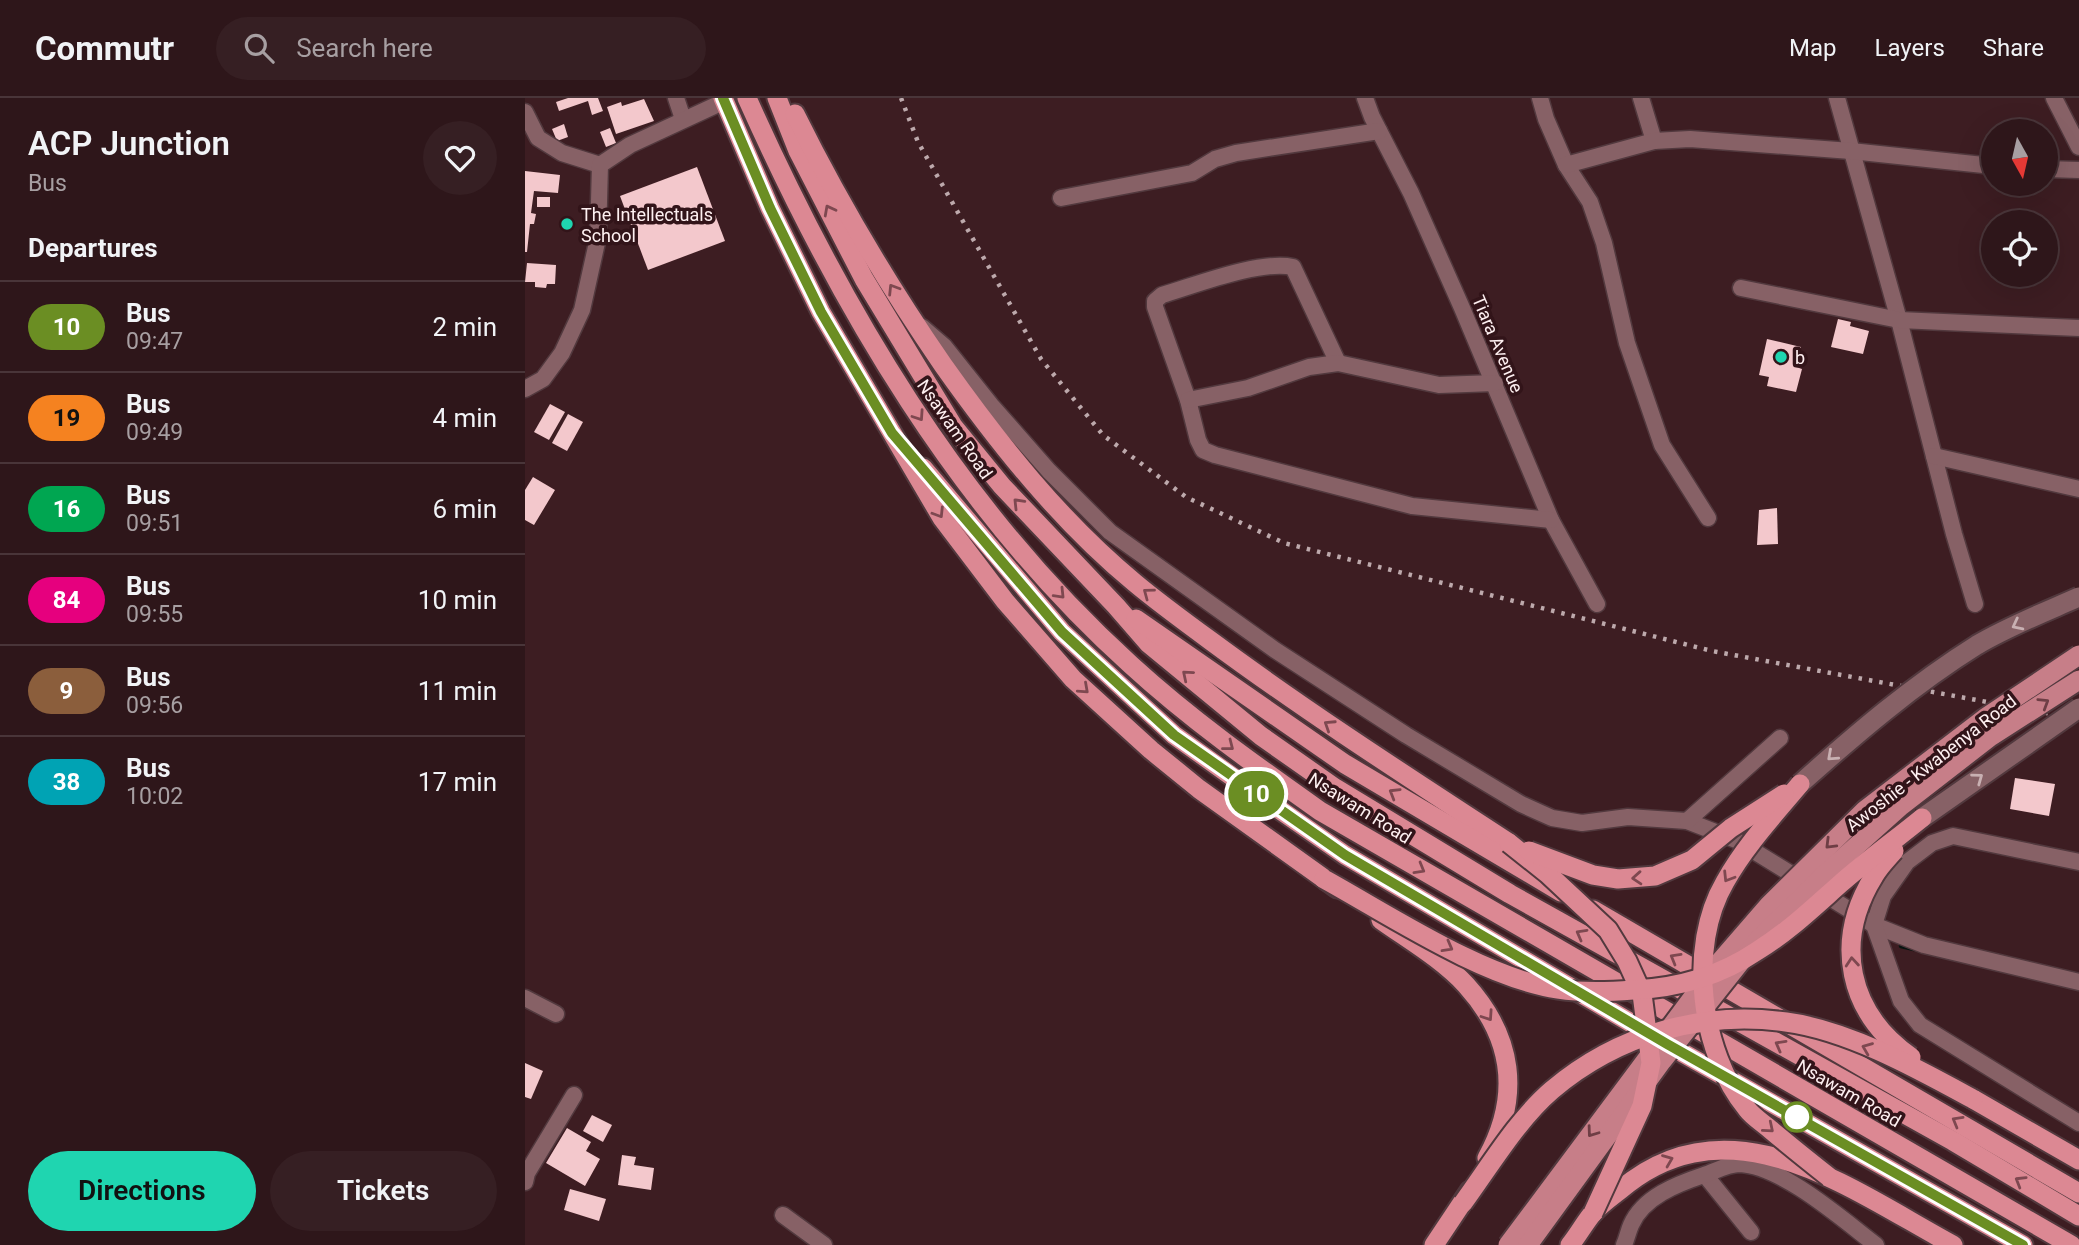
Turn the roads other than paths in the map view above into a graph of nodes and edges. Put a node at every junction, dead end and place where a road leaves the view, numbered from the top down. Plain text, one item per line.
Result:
1 (676, 98) edge
2 (747, 98) edge
3 (777, 98) edge
4 (787, 98) edge
5 (1365, 98) edge
6 (1540, 98) edge
7 (1641, 98) edge
8 (1837, 98) edge
9 (2055, 98) edge
10 (724, 99) edge
11 (525, 112) edge
12 (683, 119) junction
13 (1379, 131) junction
14 (1654, 141) junction
15 (2079, 147) edge
16 (1851, 151) junction
17 (600, 165) junction
18 (1566, 165) junction
19 (1981, 165) edge
20 (2058, 169) edge
21 (2079, 170) edge
22 (1061, 198) dead end
23 (1741, 288) dead end
24 (912, 320) junction
25 (1899, 320) junction
26 (2079, 328) edge
27 (1338, 363) junction
28 (1495, 383) junction
29 (525, 389) edge
30 (1188, 400) junction
31 (892, 433) junction
32 (1934, 456) junction
33 (2079, 489) edge
34 (1708, 518) dead end
35 (1551, 520) junction
36 (2079, 597) edge
37 (1597, 604) dead end
38 (1975, 604) dead end
39 (1116, 606) junction
40 (2079, 655) edge
41 (2079, 680) edge
42 (2079, 708) edge
43 (1780, 737) dead end
44 (1800, 784) junction
45 (1922, 818) junction
46 (1687, 821) junction
47 (1509, 843) junction
48 (2079, 862) edge
49 (1324, 879) junction
50 (1874, 925) junction
51 (2079, 982) edge
52 (525, 998) edge
53 (556, 1014) dead end
54 (574, 1095) dead end
55 (1973, 1098) junction
56 (2079, 1123) edge
57 (2079, 1160) edge
58 (1705, 1175) junction
59 (1829, 1177) junction
60 (525, 1182) edge
61 (2079, 1193) edge
62 (1463, 1203) junction
63 (1593, 1213) junction
64 (783, 1215) dead end
65 (2079, 1216) edge
66 (1751, 1232) dead end
67 (1627, 1243) edge
68 (824, 1245) edge
69 (1433, 1245) edge
70 (1508, 1245) edge
71 (1528, 1245) edge
72 (1570, 1245) edge
73 (1876, 1245) edge
74 (1953, 1245) edge
75 (2023, 1245) edge
76 (2071, 1245) edge

1 - 12 street
2 -> 76 highway, Nsawam Road
39 -> 3 highway, Nsawam Road
24 -> 4 highway
5 - 13 street, Tiara Avenue
6 - 18 street
7 - 14 street
8 - 16 street
9 - 15 street
10 - 12 street
10 - 31 highway
11 - 17 street
12 - 17 street
13 - 22 street
13 - 28 street, Tiara Avenue
14 - 16 street
14 - 18 street
16 - 19 street
16 - 25 street
17 - 29 street
18 - 34 street
20 - 21 street
23 - 25 street
24 - 46 street
47 -> 24 highway
25 - 26 street
25 - 32 street
27 - 28 street
27 - 30 street
27 - 30 street
28 - 35 street, Tiara Avenue
30 - 35 street
31 -> 49 highway
31 - 75 highway
32 - 33 street
32 - 38 street
35 - 37 street, Tiara Avenue
36 -> 44 street, bridge
61 -> 39 highway
65 -> 39 highway, Nsawam Road
40 -> 70 main road, Awoshie - Kwabenya Road, bridge
71 -> 41 main road, Awoshie - Kwabenya Road, bridge
45 -> 42 street, bridge
43 - 46 street
44 -> 47 highway, bridge
44 -> 59 highway, bridge
49 -> 45 highway, bridge
55 -> 45 highway, bridge
46 - 50 street
47 - 63 highway, bridge
48 - 50 street
49 -> 62 highway, bridge
50 - 51 street
50 - 56 street
52 - 53 street
54 - 60 street
55 - 57 highway
55 -> 62 highway, bridge
58 - 66 street
58 - 67 street
58 - 73 street
63 -> 59 highway, bridge
59 - 74 highway
62 - 69 highway
63 - 72 highway
64 - 68 street

